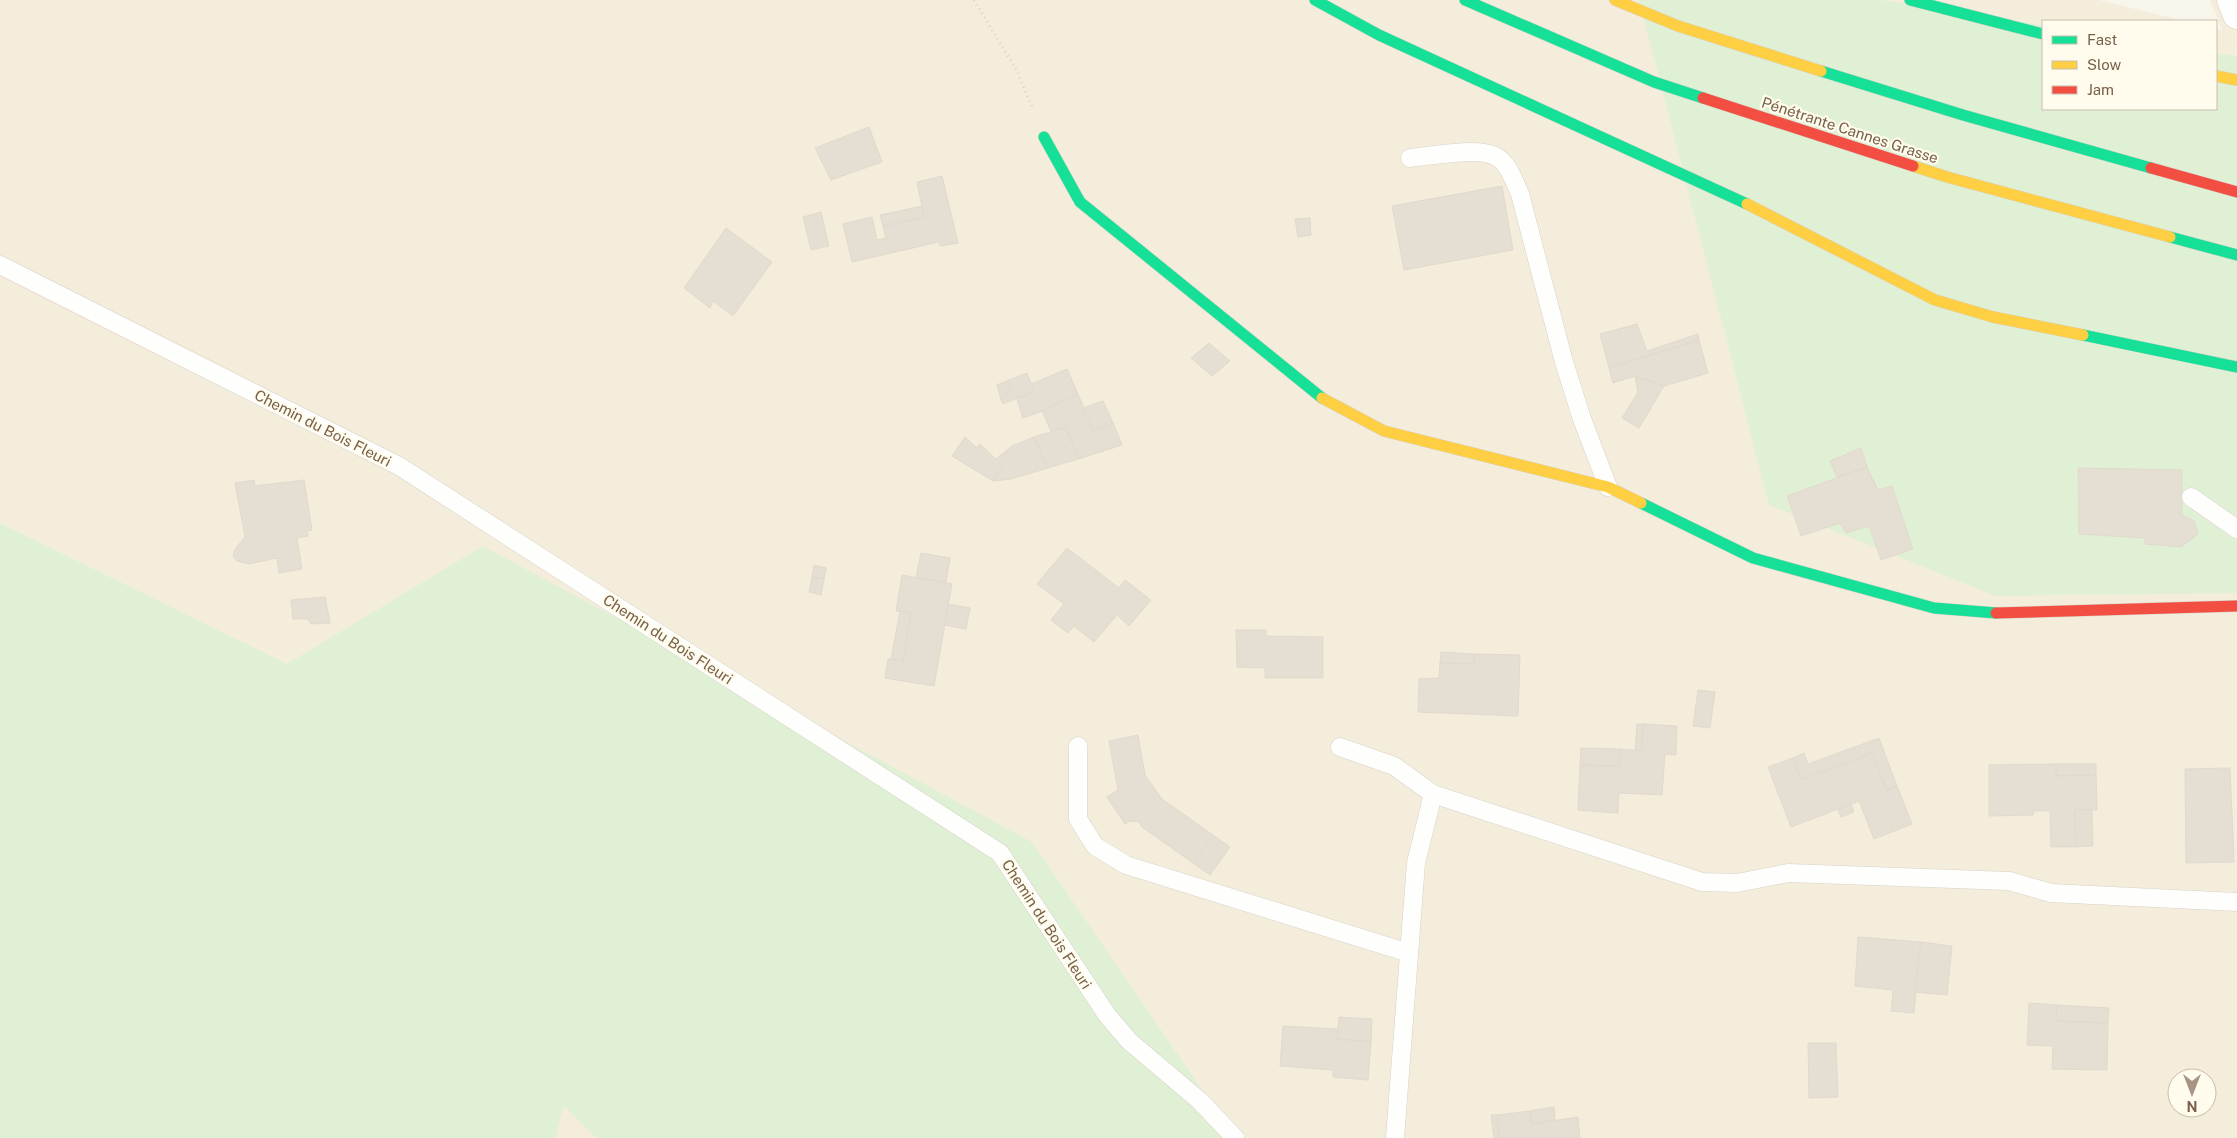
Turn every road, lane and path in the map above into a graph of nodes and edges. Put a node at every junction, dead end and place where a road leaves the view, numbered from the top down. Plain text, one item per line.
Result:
1 (974, 0) edge
2 (1315, 0) edge
3 (1465, 0) edge
4 (1615, 0) edge
5 (1910, 0) edge
6 (2231, 0) edge
7 (2237, 15) edge
8 (2042, 34) edge
9 (2217, 76) edge
10 (2237, 80) edge
11 (1044, 137) joint
12 (1410, 158) dead end
13 (2237, 192) edge
14 (2237, 255) edge
15 (0, 265) edge
16 (2237, 367) edge
17 (1608, 487) junction
18 (2191, 497) dead end
19 (2237, 530) edge
20 (2237, 606) edge
21 (1078, 746) dead end
22 (1340, 747) dead end
23 (1433, 794) junction
24 (2237, 902) edge
25 (1409, 953) junction
26 (1235, 1138) edge
27 (1394, 1138) edge

1 - 11 path
2 - 16 main road
3 - 14 main road, Pénétrante Cannes Grasse
4 - 13 main road
5 - 8 main road
6 - 7 street
9 - 10 main road
11 - 17 main road
12 - 17 lane
15 - 26 lane, Chemin du Bois Fleuri
17 - 20 main road
18 - 19 lane
21 - 25 lane
22 - 23 lane
23 - 24 lane
23 - 25 lane
25 - 27 lane

